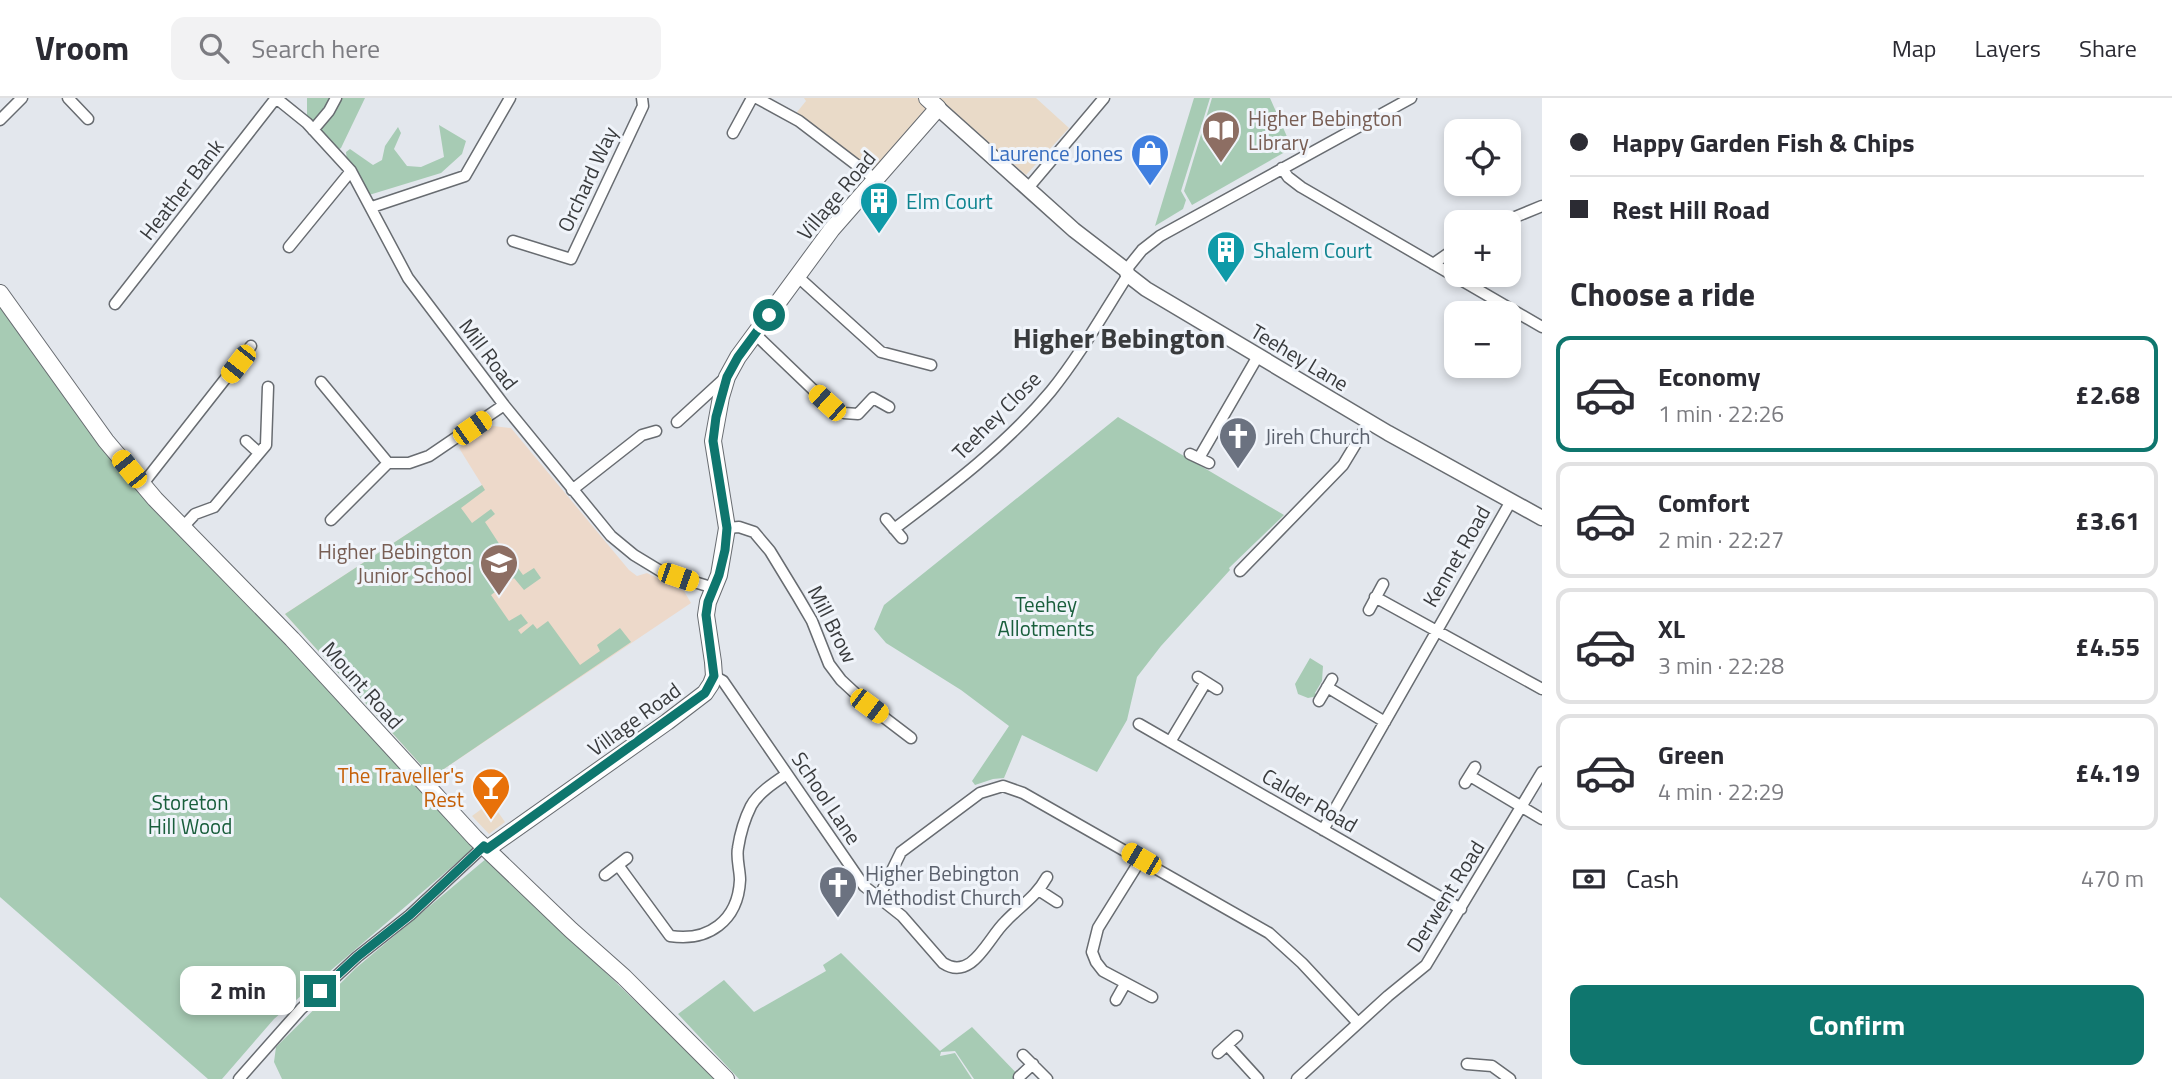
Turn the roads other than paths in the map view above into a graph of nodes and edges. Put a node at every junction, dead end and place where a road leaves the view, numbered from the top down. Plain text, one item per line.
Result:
1 (22, 98) edge
2 (68, 98) edge
3 (276, 98) edge
4 (336, 98) edge
5 (510, 98) edge
6 (642, 98) edge
7 (752, 98) edge
8 (757, 98) edge
9 (1104, 98) edge
10 (1411, 98) edge
11 (933, 103) edge
12 (88, 119) dead end
13 (0, 120) edge
14 (313, 130) junction
15 (733, 133) dead end
16 (1282, 168) junction
17 (351, 171) junction
18 (875, 179) junction
19 (1028, 188) junction
20 (1542, 206) edge
21 (372, 207) junction
22 (1521, 215) edge
23 (513, 241) dead end
24 (289, 247) dead end
25 (1444, 256) edge
26 (1433, 264) junction
27 (1127, 272) junction
28 (797, 276) junction
29 (0, 293) edge
30 (115, 304) dead end
31 (1542, 327) edge
32 (755, 334) junction
33 (251, 346) dead end
34 (1258, 356) junction
35 (931, 365) dead end
36 (727, 377) junction
37 (321, 382) dead end
38 (268, 387) dead end
39 (504, 405) junction
40 (888, 407) dead end
41 (677, 422) dead end
42 (1369, 422) junction
43 (656, 431) dead end
44 (246, 441) dead end
45 (259, 453) junction
46 (1199, 458) dead end
47 (388, 463) junction
48 (142, 485) junction
49 (572, 490) junction
50 (1511, 501) junction
51 (1542, 518) edge
52 (886, 519) dead end
53 (331, 520) dead end
54 (182, 528) junction
55 (727, 528) junction
56 (894, 529) junction
57 (902, 538) dead end
58 (1240, 571) dead end
59 (1383, 584) dead end
60 (713, 589) junction
61 (1375, 597) junction
62 (1369, 610) dead end
63 (1435, 631) junction
64 (714, 676) junction
65 (1217, 689) dead end
66 (1542, 689) edge
67 (1319, 701) dead end
68 (1385, 722) junction
69 (1139, 724) dead end
70 (911, 738) dead end
71 (1170, 742) junction
72 (1542, 772) edge
73 (787, 774) junction
74 (1470, 775) dead end
75 (1522, 807) junction
76 (1542, 819) edge
77 (1323, 830) junction
78 (490, 845) junction
79 (1141, 859) junction
80 (605, 875) dead end
81 (1047, 877) dead end
82 (1040, 891) junction
83 (879, 897) junction
84 (1057, 902) dead end
85 (1461, 909) junction
86 (1125, 984) junction
87 (1152, 998) dead end
88 (1116, 1000) dead end
89 (1358, 1023) junction
90 (1237, 1036) dead end
91 (1227, 1045) junction
92 (1218, 1053) dead end
93 (1023, 1055) dead end
94 (1467, 1064) dead end
95 (1033, 1065) junction
96 (1019, 1077) edge
97 (239, 1079) edge
98 (726, 1079) edge
99 (1047, 1079) edge
100 (1258, 1079) edge
101 (1297, 1079) edge
102 (1510, 1079) edge

1 - 13 street
2 - 12 street
3 - 14 street, Mill Road
3 - 30 street, Heather Bank
4 - 14 street
5 - 21 street
6 - 23 street, Orchard Way
7 - 15 street
8 - 18 street
9 - 19 street
10 - 16 street, Teehey Close
11 - 18 main road, Village Road
11 - 19 street, Teehey Lane
14 - 17 street, Mill Road
16 - 26 street
16 - 27 street, Teehey Close
17 - 21 street, Mill Road
17 - 24 street
18 - 28 main road, Village Road
19 - 27 street, Teehey Lane
20 - 22 street
21 - 39 street, Mill Road
25 - 26 street
26 - 31 street
27 - 34 street, Teehey Lane
27 - 56 street, Teehey Close
28 - 32 main road, Village Road
28 - 35 street
29 - 48 main road, Mount Road
32 - 36 main road, Village Road
32 - 40 street
33 - 48 street
34 - 42 street, Teehey Lane
34 - 46 street
36 - 41 street
36 - 55 main road, Village Road
37 - 47 street
38 - 45 street
39 - 47 street
39 - 49 street, Mill Road
42 - 50 street, Teehey Lane
42 - 58 street
43 - 49 street
44 - 45 street
45 - 54 street
47 - 53 street
48 - 54 main road, Mount Road
49 - 60 street, Mill Road
50 - 51 street, Teehey Lane
50 - 63 street, Kennet Road
52 - 56 street
54 - 78 main road, Mount Road
55 - 60 main road, Village Road
55 - 70 street, Mill Brow
56 - 57 street
59 - 61 street
60 - 64 main road, Village Road
61 - 62 street
61 - 63 street, Kennet Road
63 - 66 street
63 - 68 street, Kennet Road
64 - 73 street, School Lane
64 - 78 main road, Village Road
65 - 71 street
67 - 68 street
68 - 77 street, Kennet Road
69 - 71 street, Calder Road
71 - 77 street, Calder Road
72 - 75 street, Derwent Road
73 - 80 street
73 - 83 street, School Lane
74 - 75 street
75 - 76 street
75 - 85 street, Derwent Road
77 - 85 street, Calder Road
78 - 97 street
78 - 98 main road, Mount Road
79 - 83 street
79 - 86 street
79 - 89 street
81 - 82 street, School Lane
82 - 83 street, School Lane
82 - 84 street
85 - 89 street, Derwent Road
86 - 87 street
86 - 88 street
89 - 101 street, Derwent Road
90 - 91 street
91 - 92 street
91 - 100 street
93 - 95 street
94 - 102 street
95 - 96 street
95 - 99 street

